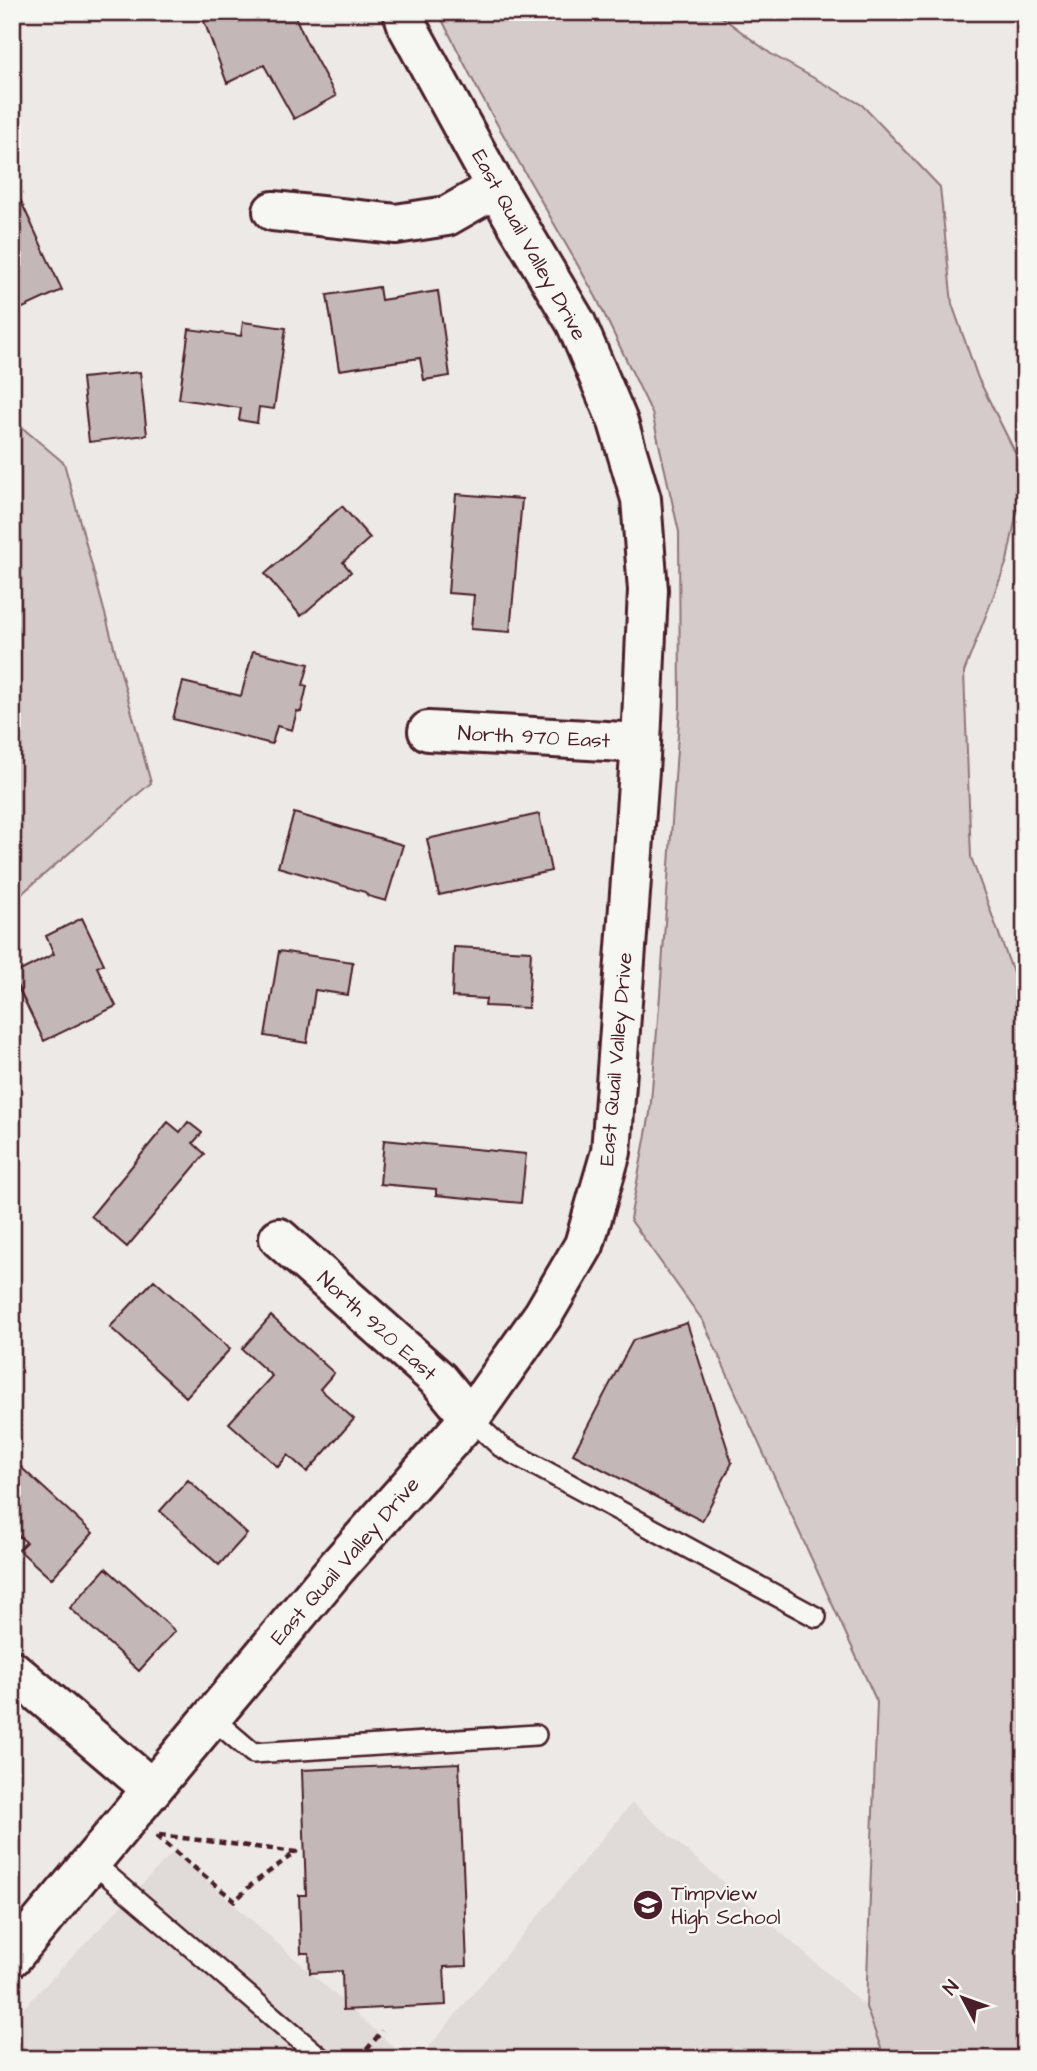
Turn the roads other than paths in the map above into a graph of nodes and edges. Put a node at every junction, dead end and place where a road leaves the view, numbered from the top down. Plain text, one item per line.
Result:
1 (403, 12) edge
2 (496, 188) junction
3 (273, 211) dead end
4 (428, 731) dead end
5 (641, 743) junction
6 (279, 1238) dead end
7 (470, 1418) junction
8 (816, 1617) dead end
9 (12, 1670) edge
10 (212, 1718) junction
11 (536, 1735) dead end
12 (152, 1789) junction
13 (91, 1861) junction
14 (12, 1958) edge
15 (322, 2059) edge

1 - 2 street, East Quail Valley Drive
2 - 3 street
2 - 5 street, East Quail Valley Drive
4 - 5 street, North 970 East
5 - 7 street, East Quail Valley Drive
6 - 7 street, North 920 East
7 - 8 lane
7 - 10 street, East Quail Valley Drive
9 - 12 street
10 - 11 lane
10 - 12 street, East Quail Valley Drive
12 - 13 street, East Quail Valley Drive
13 - 14 street, East Quail Valley Drive
13 - 15 lane

